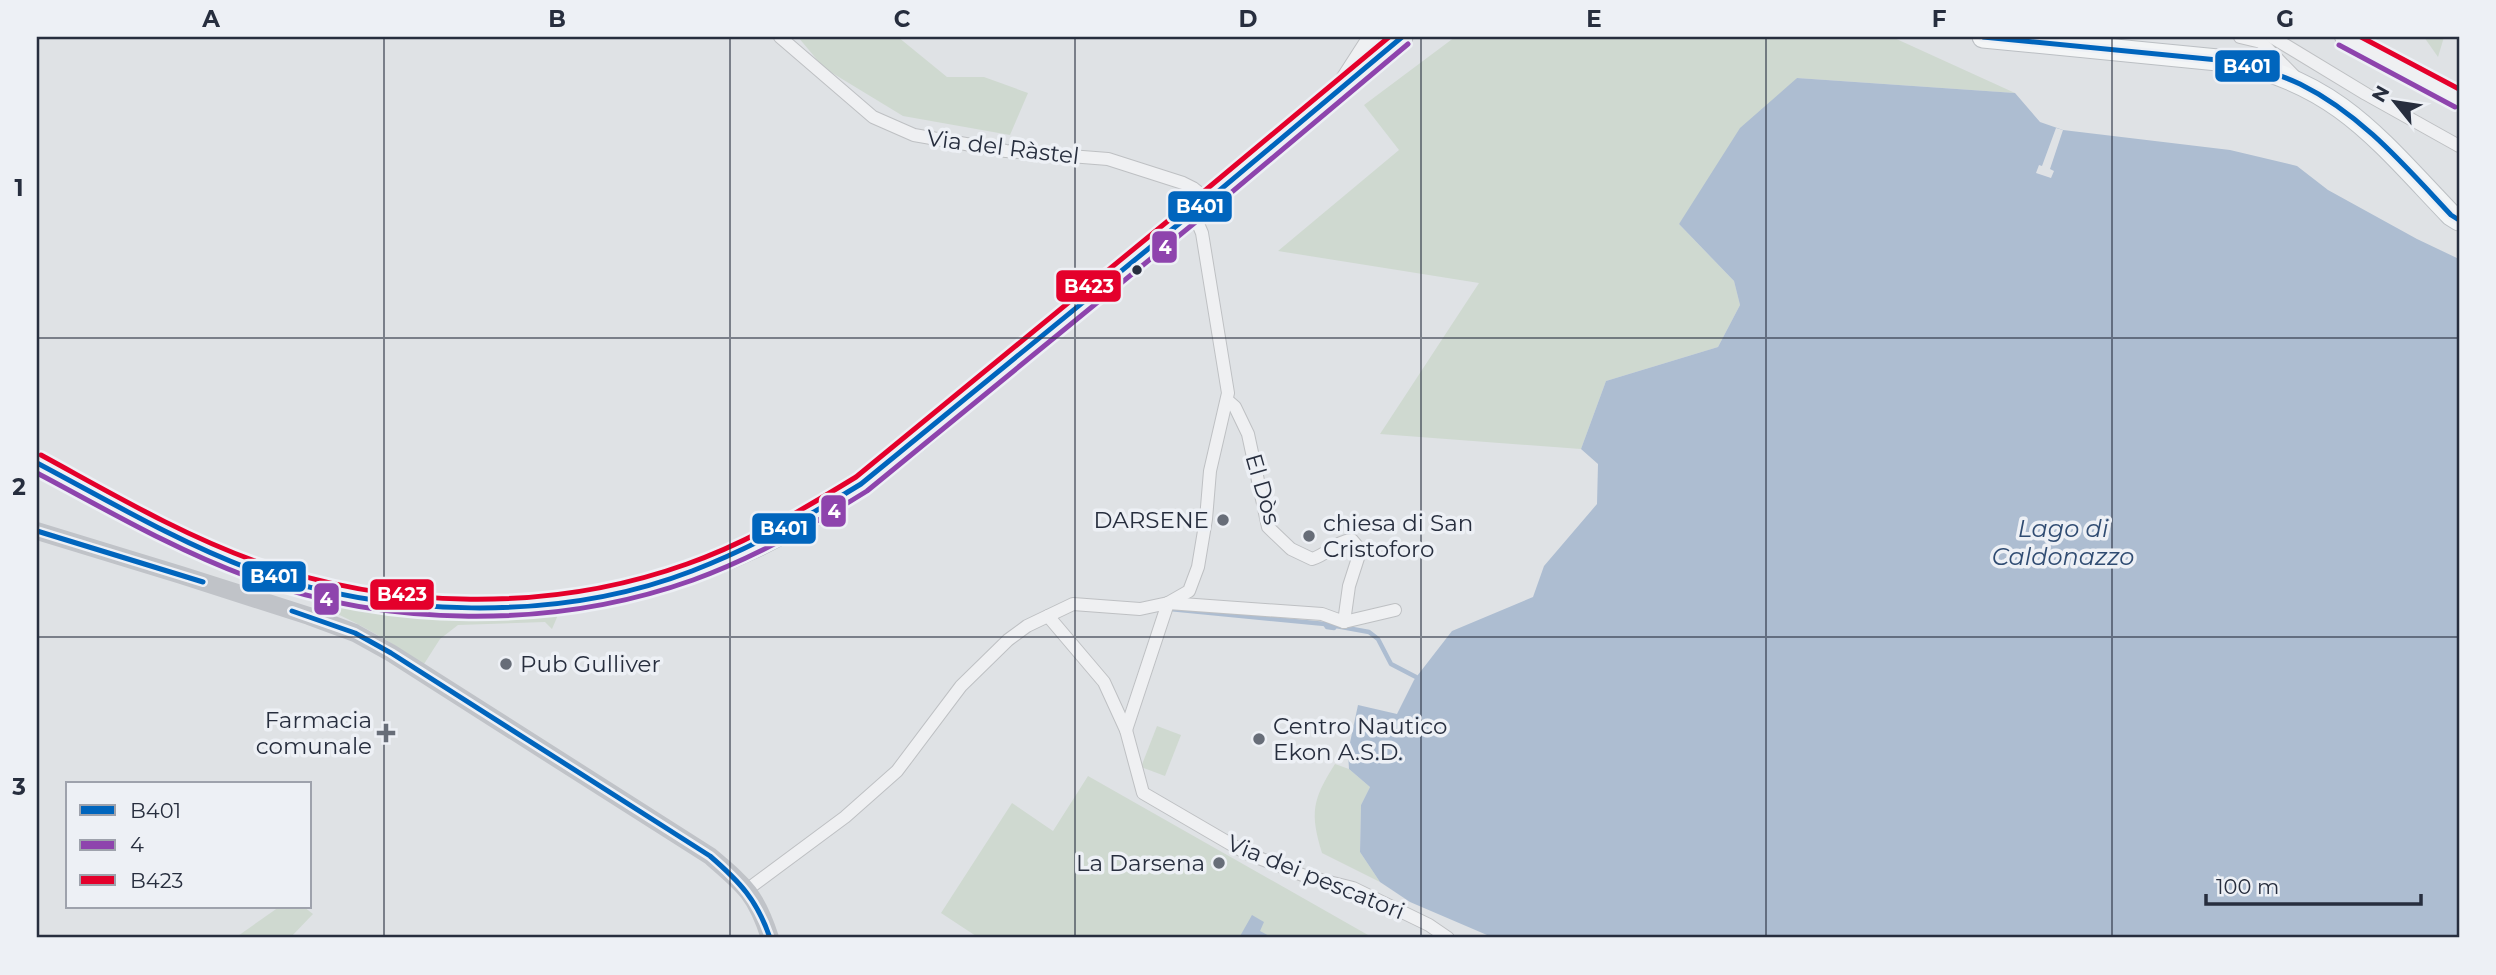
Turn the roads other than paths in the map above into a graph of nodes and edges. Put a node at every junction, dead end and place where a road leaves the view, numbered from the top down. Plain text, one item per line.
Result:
1 (779, 37) edge
2 (1371, 37) edge
3 (1402, 37) edge
4 (1983, 37) edge
5 (2240, 37) edge
6 (2272, 37) edge
7 (2343, 37) edge
8 (2301, 83) junction
9 (1337, 91) junction
10 (2459, 99) edge
11 (2459, 146) edge
12 (1201, 206) junction
13 (2459, 220) edge
14 (1227, 400) junction
15 (37, 463) edge
16 (37, 531) edge
17 (1168, 603) junction
18 (1395, 610) dead end
19 (1048, 616) junction
20 (1344, 622) junction
21 (1126, 730) junction
22 (748, 889) junction
23 (770, 938) edge
24 (1448, 938) edge

1 - 12 street, Via del Ràstel
2 - 9 street
3 - 9 main road
4 - 8 main road
5 - 8 street
6 - 11 street
7 - 10 street
8 - 13 main road
9 - 12 main road
12 - 14 street
12 - 15 main road
14 - 17 street
14 - 20 street, El Dòs
16 - 22 main road
17 - 19 street
17 - 20 street
17 - 21 street
18 - 20 street
19 - 21 street, Via dei pescatori
19 - 22 street
21 - 24 street, Via dei pescatori
22 - 23 main road

